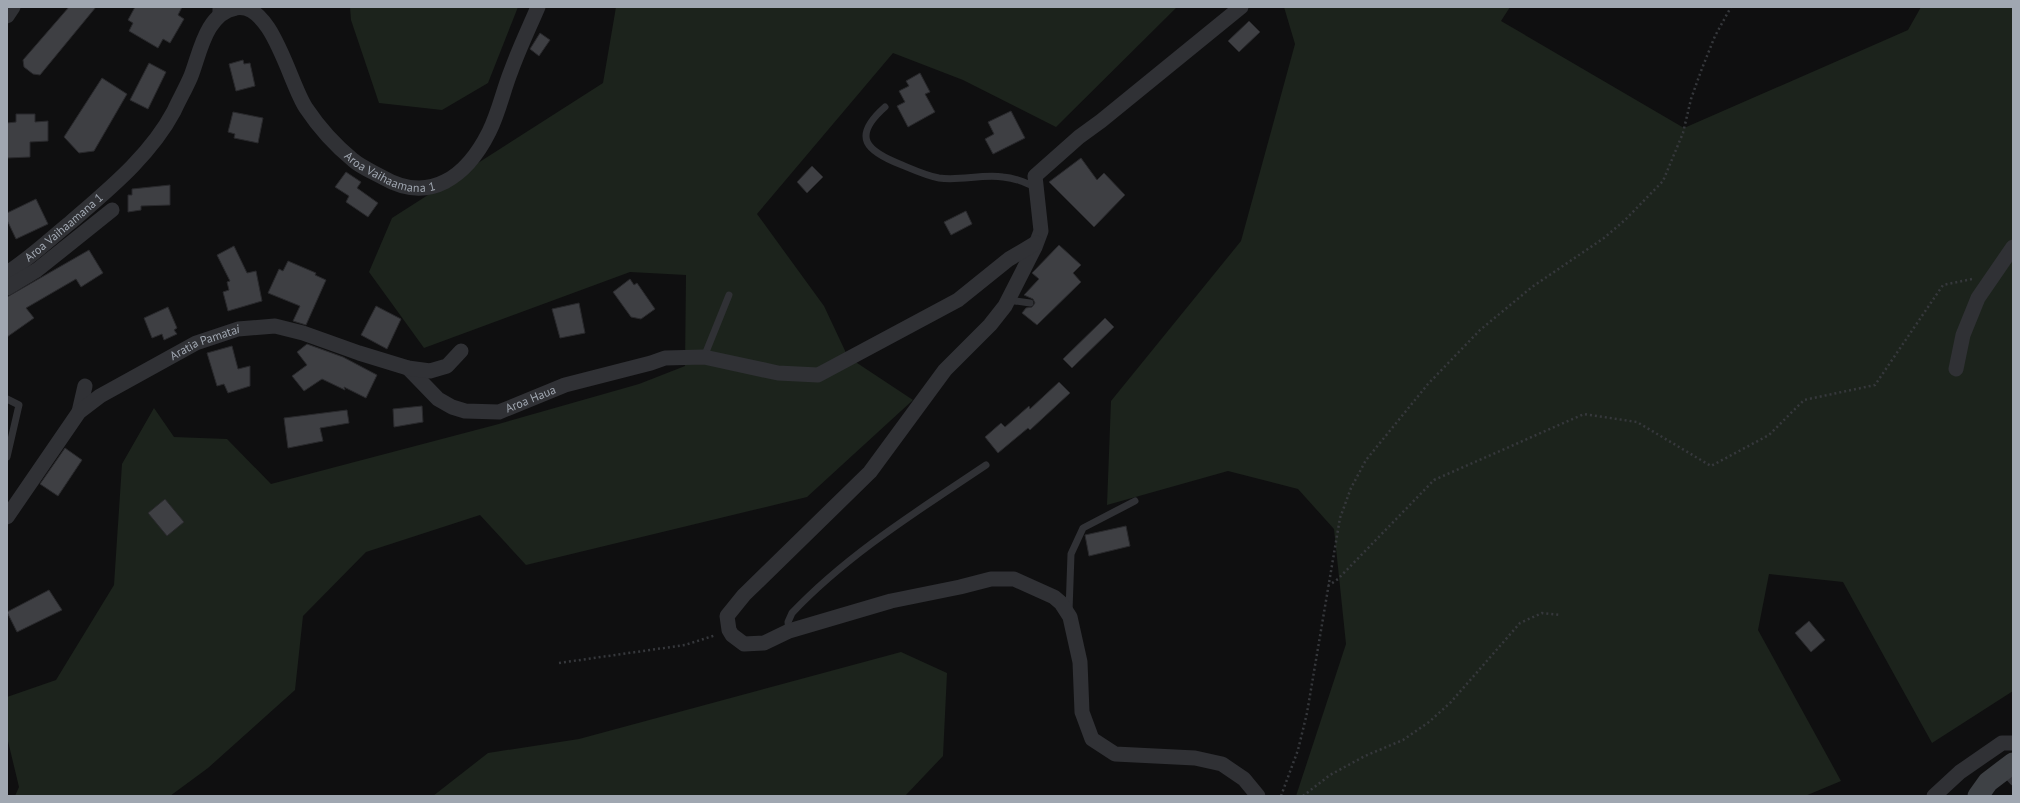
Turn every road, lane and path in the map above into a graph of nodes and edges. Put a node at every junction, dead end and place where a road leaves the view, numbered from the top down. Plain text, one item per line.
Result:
1 (13, 7) edge
2 (538, 7) edge
3 (1241, 7) edge
4 (1731, 7) edge
5 (216, 12) edge
6 (7, 16) edge
7 (885, 107) dead end
8 (1035, 187) junction
9 (112, 210) dead end
10 (1036, 243) junction
11 (2013, 247) edge
12 (7, 273) edge
13 (1994, 275) junction
14 (7, 288) edge
15 (729, 295) dead end
16 (1008, 300) junction
17 (1030, 303) dead end
18 (461, 351) dead end
19 (704, 357) junction
20 (408, 368) junction
21 (1956, 369) dead end
22 (86, 386) dead end
23 (7, 399) edge
24 (79, 412) junction
25 (7, 457) edge
26 (986, 465) dead end
27 (1135, 501) dead end
28 (7, 517) edge
29 (1327, 587) junction
30 (1069, 615) junction
31 (1560, 615) dead end
32 (729, 630) junction
33 (789, 631) junction
34 (559, 662) dead end
35 (2013, 743) edge
36 (2010, 772) edge
37 (1258, 796) edge
38 (1281, 796) edge
39 (1303, 796) edge
40 (1934, 796) edge
41 (1978, 796) edge

1 - 6 street
2 - 5 street, Aroa Vaihaamana 1
3 - 8 street
4 - 29 path
5 - 12 street, Aroa Vaihaamana 1
7 - 8 lane
8 - 10 street
9 - 14 street, Aroa Vaihaamana 1
10 - 16 street
10 - 19 street, Aroa Haua
11 - 13 street
13 - 21 street
13 - 29 path
15 - 19 lane
16 - 17 lane
16 - 32 street
18 - 20 street, Aratia Pamatai
19 - 20 street, Aroa Haua
20 - 24 street, Aratia Pamatai
22 - 24 street
23 - 25 lane
24 - 28 street, Aratia Pamatai
26 - 33 lane
27 - 30 lane
29 - 38 path
30 - 33 street
30 - 37 street
31 - 39 path
32 - 33 street
32 - 34 path
35 - 40 street
36 - 41 main road

